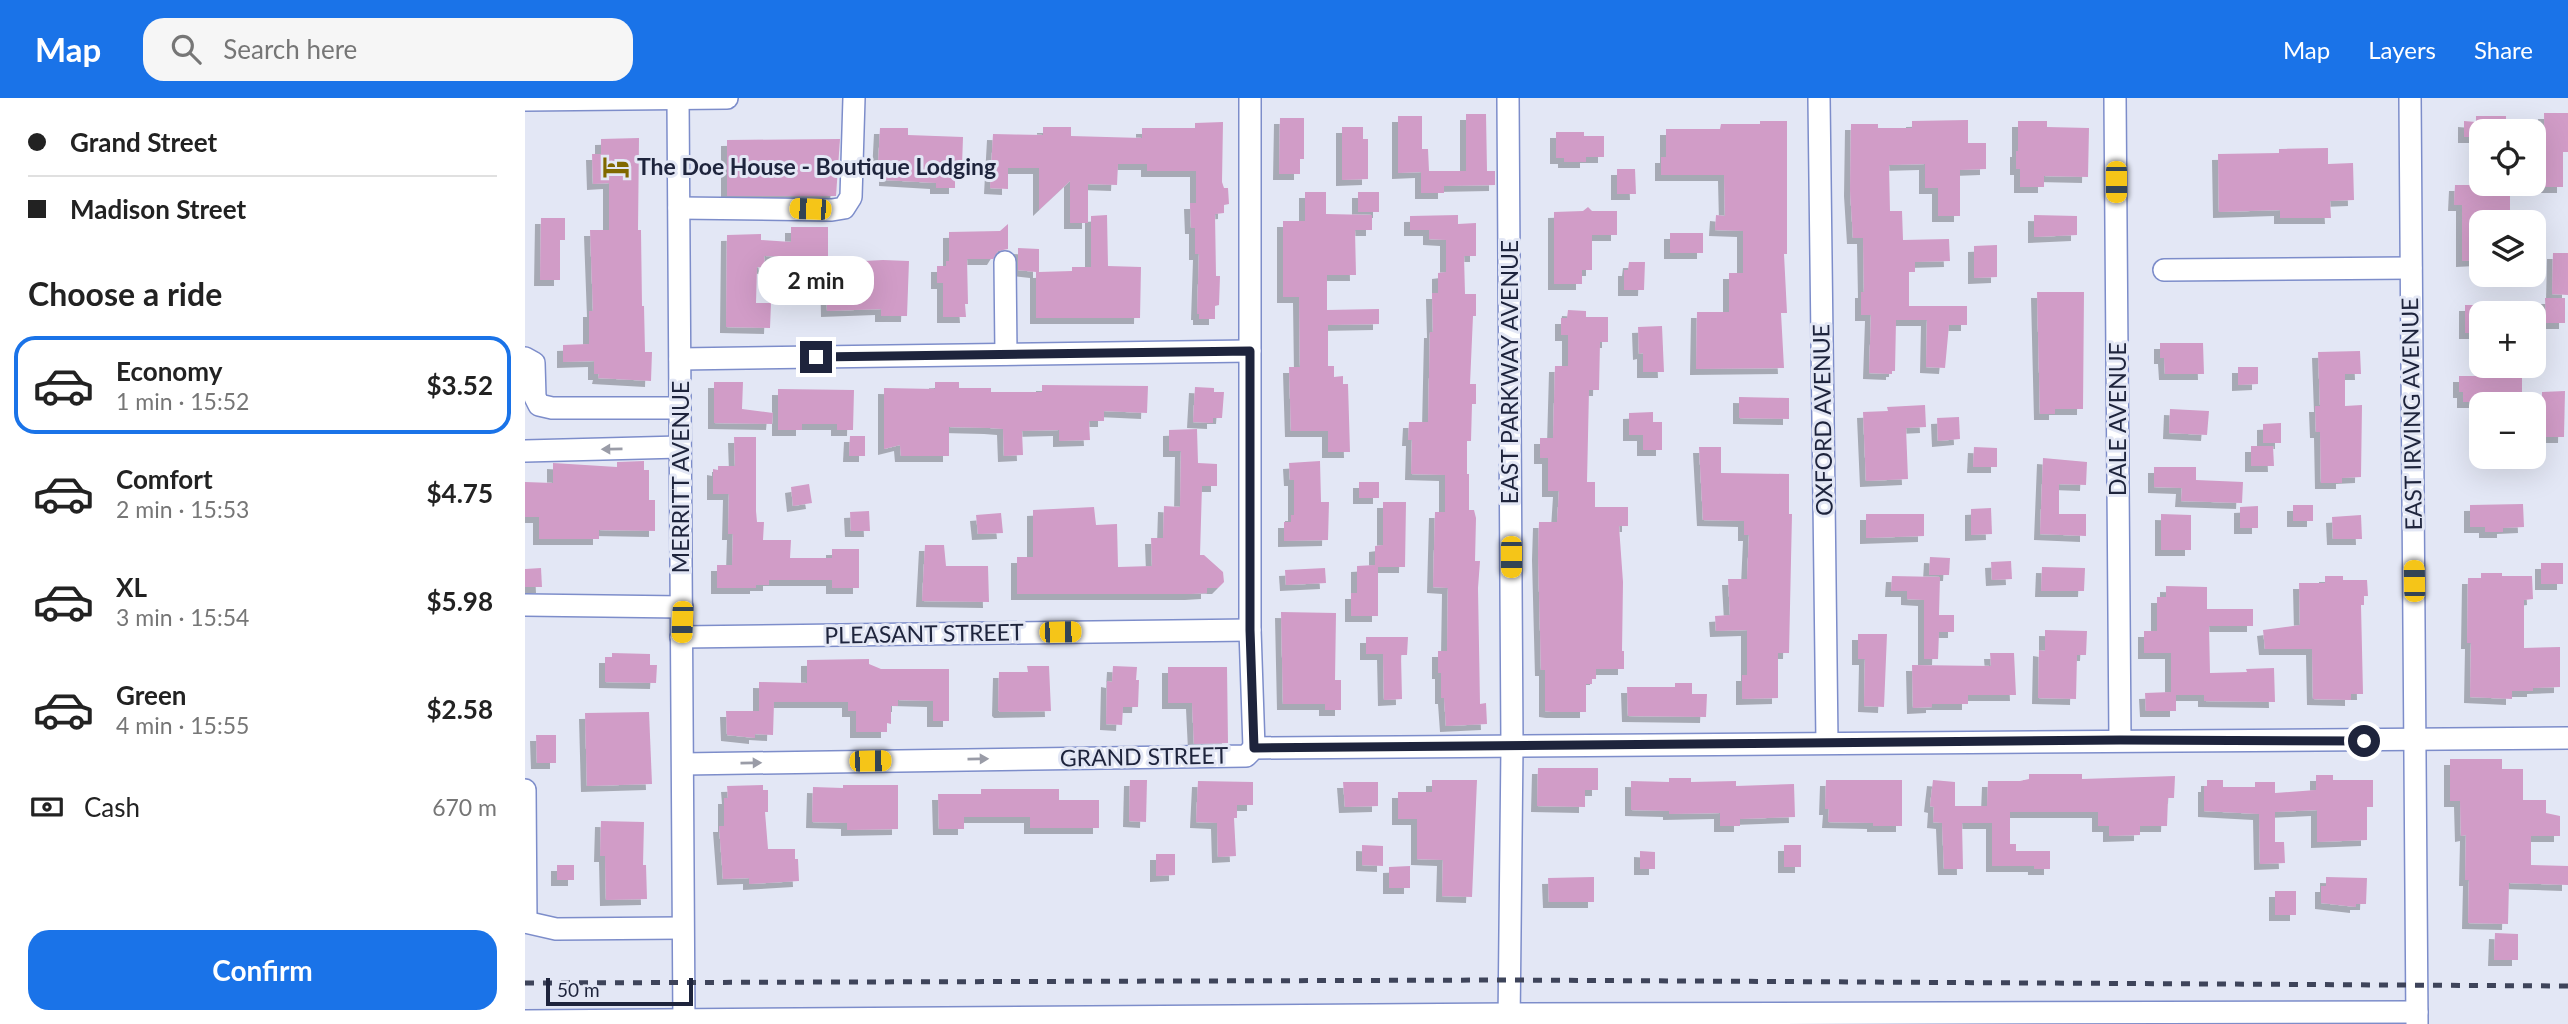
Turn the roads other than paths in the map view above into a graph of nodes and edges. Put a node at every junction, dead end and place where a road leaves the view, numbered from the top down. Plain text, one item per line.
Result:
1 (678, 98) edge
2 (727, 98) edge
3 (854, 98) edge
4 (1250, 98) edge
5 (1508, 98) edge
6 (1819, 98) edge
7 (2115, 98) edge
8 (2410, 98) edge
9 (525, 100) edge
10 (679, 208) junction
11 (1005, 262) dead end
12 (2411, 268) junction
13 (2164, 270) dead end
14 (1250, 351) junction
15 (1006, 354) junction
16 (525, 358) edge
17 (680, 359) junction
18 (530, 400) edge
19 (680, 408) junction
20 (680, 447) junction
21 (525, 451) edge
22 (525, 605) edge
23 (682, 607) junction
24 (1250, 630) junction
25 (681, 637) junction
26 (2568, 738) edge
27 (2120, 740) junction
28 (2415, 741) junction
29 (1827, 742) junction
30 (1512, 746) junction
31 (1254, 748) junction
32 (683, 764) junction
33 (525, 790) edge
34 (525, 922) edge
35 (682, 928) junction
36 (2417, 1018) edge
37 (1509, 1019) edge
38 (1385, 1020) edge
39 (525, 1021) edge
40 (684, 1023) edge

1 - 2 street
1 - 9 street
1 - 10 street, MERRITT AVENUE
3 - 10 street
4 - 14 street
5 - 30 street, EAST PARKWAY AVENUE
6 - 29 street, OXFORD AVENUE
7 - 27 street, DALE AVENUE
8 - 12 street, EAST IRVING AVENUE
10 - 17 street, MERRITT AVENUE
11 - 15 street
12 - 13 street
12 - 28 street, EAST IRVING AVENUE
14 - 15 street
14 - 24 street
15 - 17 street
16 - 18 street
17 - 19 street, MERRITT AVENUE
18 - 19 street
19 - 20 street, MERRITT AVENUE
20 -> 21 street
20 - 23 street, MERRITT AVENUE
22 - 23 street
23 - 25 street, MERRITT AVENUE
24 - 25 street, PLEASANT STREET
24 - 31 street
25 - 32 street, MERRITT AVENUE
26 - 28 street, GRAND STREET
27 - 28 street, GRAND STREET
27 - 29 street, GRAND STREET
28 - 36 street, EAST IRVING AVENUE
29 - 30 street, GRAND STREET
30 - 31 street, GRAND STREET
30 - 37 street, EAST PARKWAY AVENUE
32 -> 31 street, GRAND STREET
32 - 35 street, MERRITT AVENUE
33 - 34 street
34 - 35 street
35 - 40 street, MERRITT AVENUE
36 - 37 street
37 - 38 street
38 - 40 street
39 - 40 street

